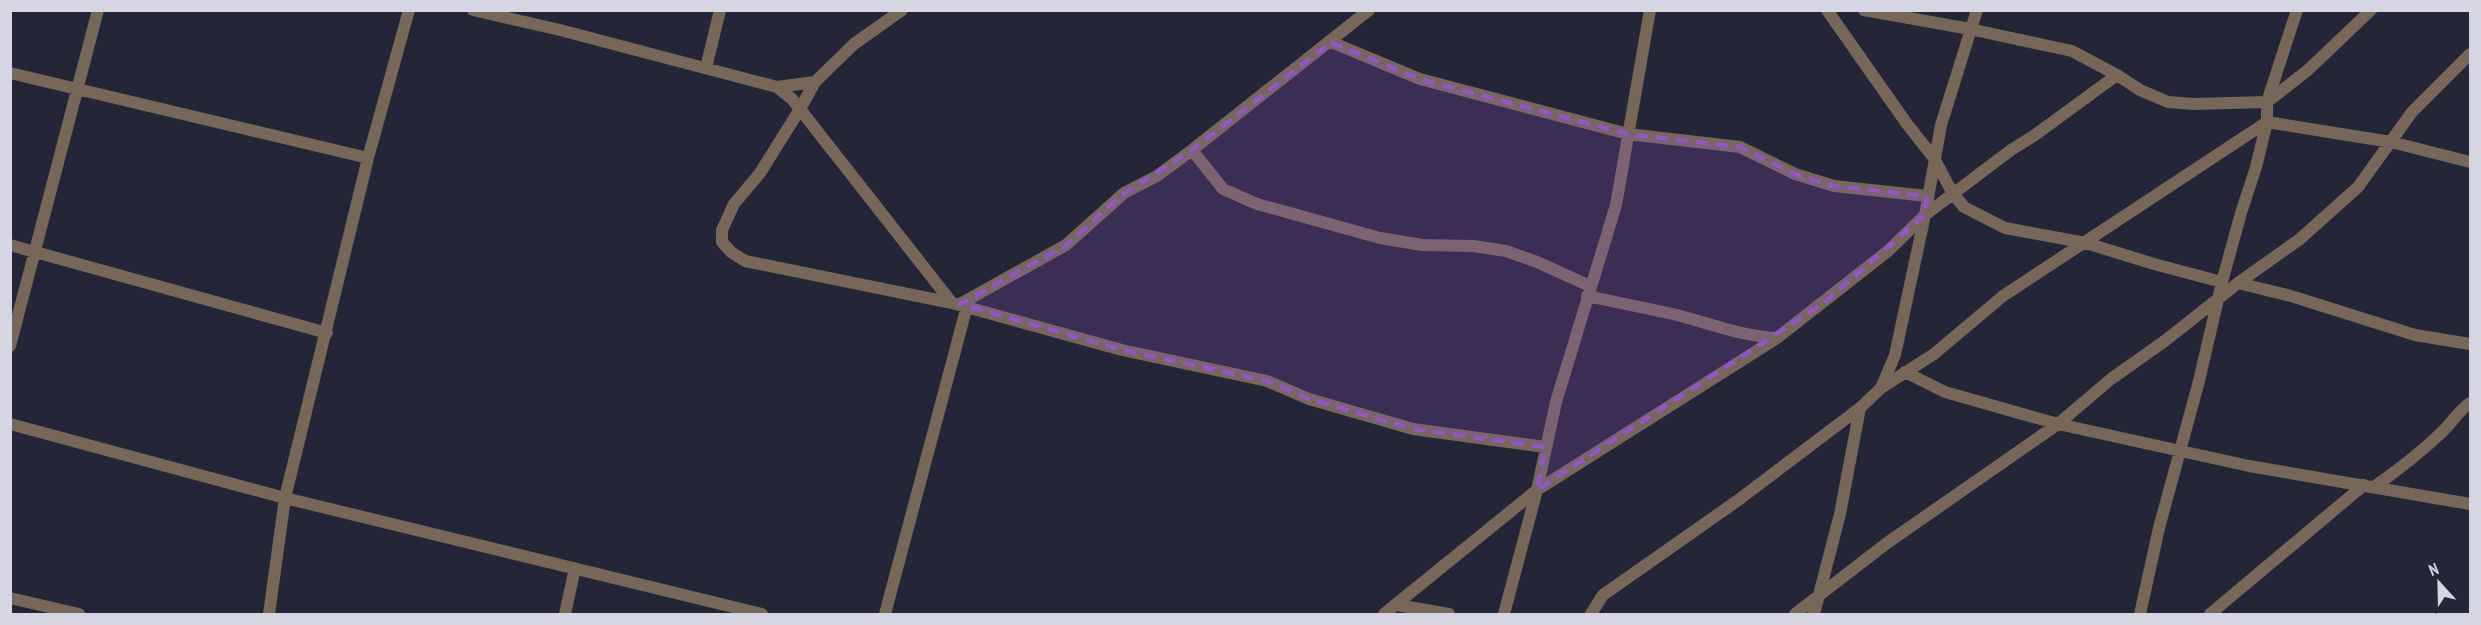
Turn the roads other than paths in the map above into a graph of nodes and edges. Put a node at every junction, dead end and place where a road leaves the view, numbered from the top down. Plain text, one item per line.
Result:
1 (98, 10) edge
2 (410, 10) edge
3 (472, 10) edge
4 (720, 10) edge
5 (902, 10) edge
6 (1369, 10) edge
7 (1650, 10) edge
8 (1827, 10) edge
9 (1864, 10) edge
10 (1977, 10) edge
11 (2297, 10) edge
12 (2371, 10) edge
13 (1970, 29) junction
14 (1331, 42) junction
15 (2470, 54) edge
16 (706, 68) junction
17 (10, 73) edge
18 (2117, 75) junction
19 (815, 82) junction
20 (777, 87) junction
21 (75, 89) junction
22 (2267, 102) junction
23 (800, 110) junction
24 (2267, 122) junction
25 (1628, 134) junction
26 (2391, 142) junction
27 (1192, 150) junction
28 (368, 158) junction
29 (1934, 158) junction
30 (2470, 162) edge
31 (1953, 194) junction
32 (1927, 196) junction
33 (1925, 215) junction
34 (2086, 243) junction
35 (10, 245) edge
36 (35, 251) junction
37 (2222, 282) junction
38 (2238, 283) junction
39 (1588, 291) junction
40 (2217, 300) junction
41 (959, 304) junction
42 (327, 333) junction
43 (1777, 338) junction
44 (2470, 344) edge
45 (10, 346) edge
46 (1905, 372) junction
47 (1881, 388) junction
48 (2470, 403) edge
49 (1860, 408) junction
50 (10, 424) edge
51 (2058, 424) junction
52 (1545, 447) junction
53 (2180, 450) junction
54 (2369, 486) junction
55 (1537, 490) junction
56 (285, 498) junction
57 (2470, 504) edge
58 (575, 568) junction
59 (1817, 597) junction
60 (10, 598) edge
61 (1397, 605) junction
62 (79, 615) edge
63 (268, 615) edge
64 (565, 615) edge
65 (762, 615) edge
66 (885, 615) edge
67 (1384, 615) edge
68 (1449, 615) edge
69 (1504, 615) edge
70 (1591, 615) edge
71 (1795, 615) edge
72 (1814, 615) edge
73 (2140, 615) edge
74 (2210, 615) edge

1 - 21 street
2 - 28 street
3 - 16 street
4 - 16 street
5 - 19 street
6 - 14 street
7 - 25 street
8 - 29 street
9 - 13 street
10 - 13 street
11 - 22 street
12 - 22 street
13 - 18 street
13 - 29 street
14 - 25 street
14 - 27 street
15 - 26 street
16 - 20 street
17 - 21 street
18 - 22 street
18 - 31 street
19 - 20 street
19 - 23 street
20 - 23 street
21 - 28 street
21 - 36 street
22 - 24 street
23 - 41 street
23 - 41 street
24 - 26 street
24 - 34 street
24 - 37 street
25 - 32 street
25 - 39 street
26 - 30 street
26 - 38 street
27 - 39 street
27 - 41 street
28 - 42 street
29 - 31 street
29 - 32 street
31 - 33 street
31 - 34 street
32 - 33 street
33 - 43 street
33 - 47 street
34 - 37 street
34 - 46 street
35 - 36 street
36 - 42 street
36 - 45 street
37 - 40 street
38 - 40 street
38 - 44 street
39 - 43 street
39 - 52 street
40 - 51 street
40 - 53 street
41 - 52 street
41 - 66 street
42 - 56 street
43 - 55 street
46 - 47 street
46 - 51 street
47 - 49 street
48 - 54 street
49 - 59 street
49 - 70 street
50 - 56 street
51 - 53 street
51 - 59 street
52 - 55 street
53 - 54 street
53 - 73 street
54 - 57 street
54 - 74 street
55 - 61 street
55 - 69 street
56 - 58 street
56 - 63 street
58 - 64 street
58 - 65 street
59 - 71 street
59 - 72 street
60 - 62 street
61 - 67 street
61 - 68 street

